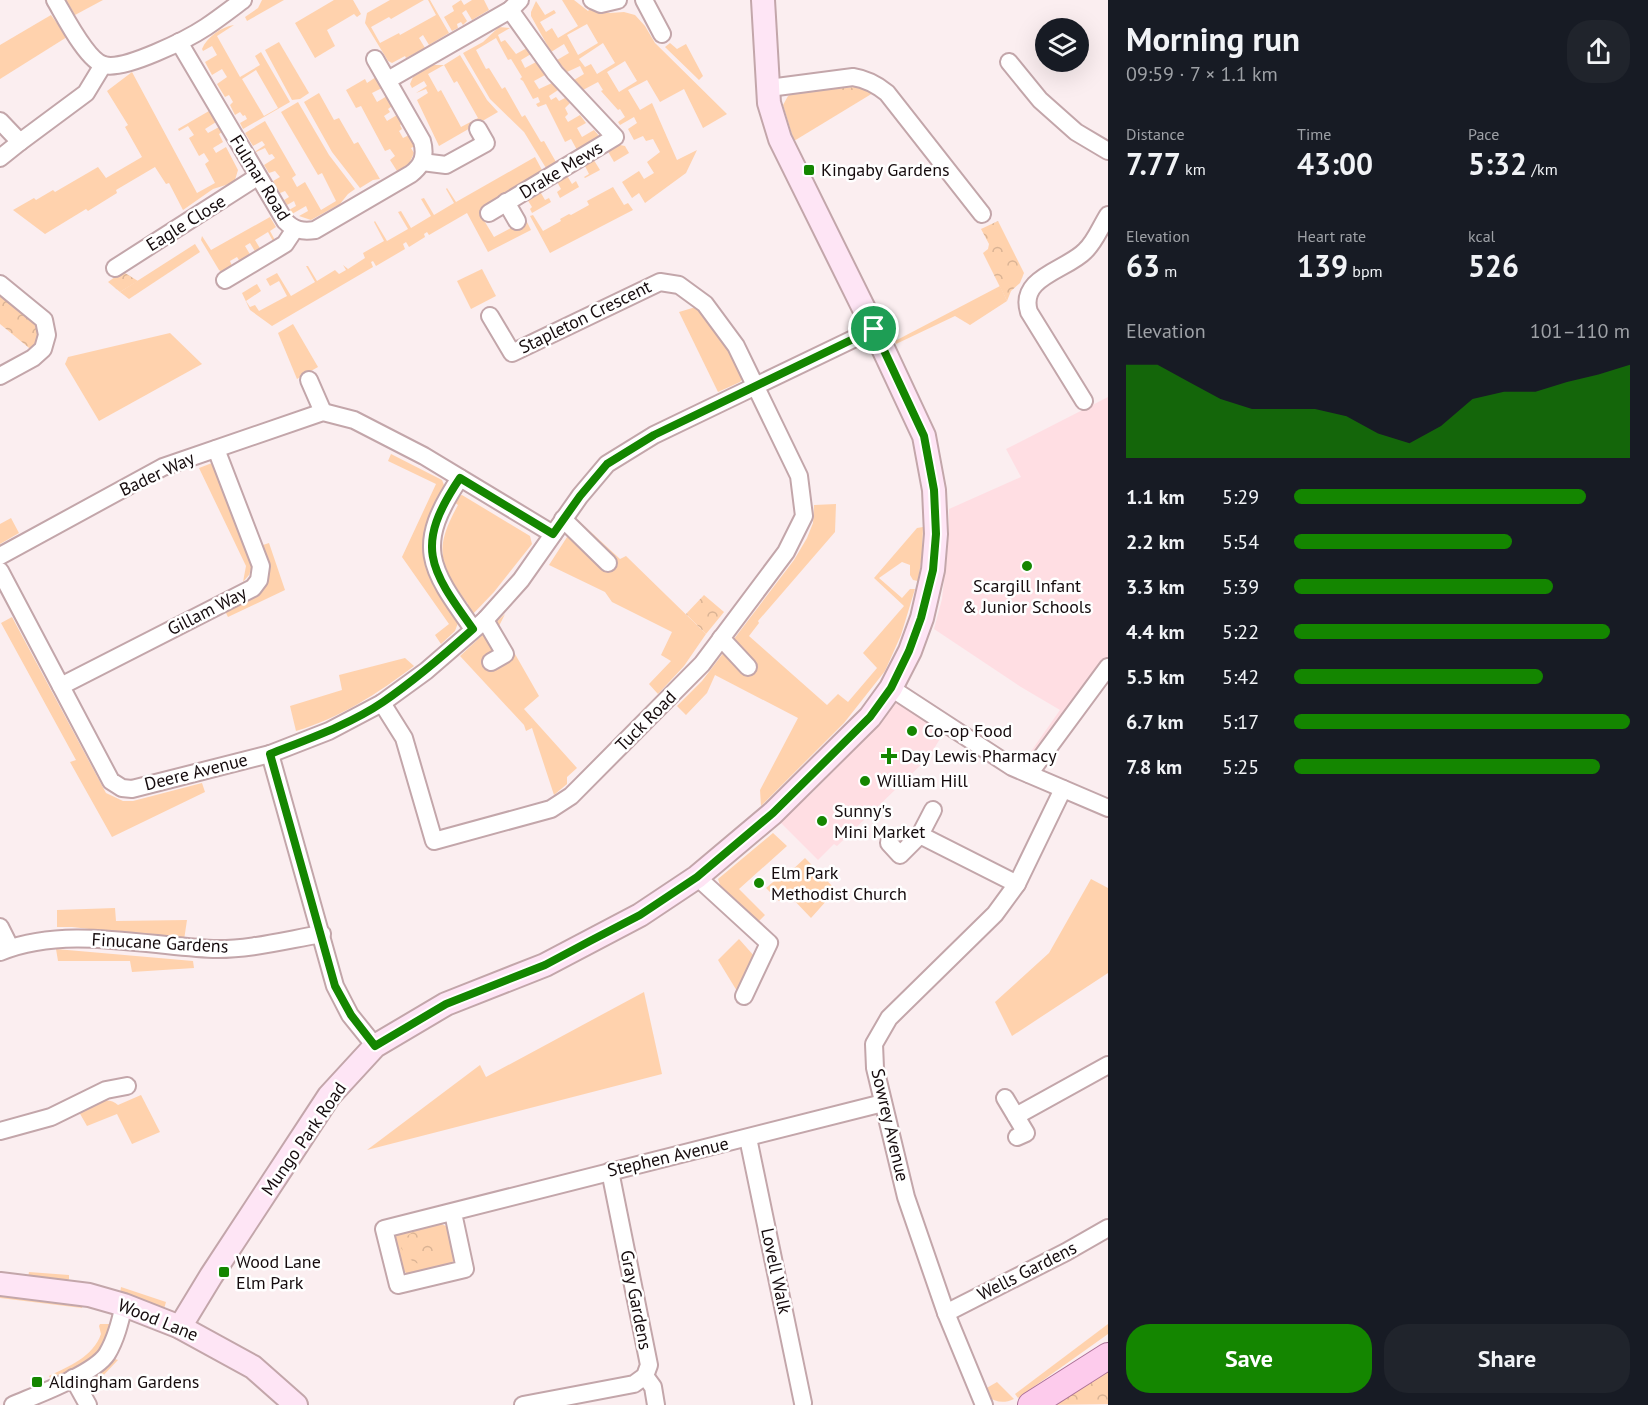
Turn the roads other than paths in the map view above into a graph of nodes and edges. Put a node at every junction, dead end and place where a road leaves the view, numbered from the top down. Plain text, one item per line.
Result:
1 (55, 0) edge
2 (243, 0) edge
3 (592, 0) edge
4 (618, 0) edge
5 (644, 0) edge
6 (763, 0) edge
7 (515, 5) edge
8 (662, 34) dead end
9 (179, 42) junction
10 (375, 59) dead end
11 (1010, 62) dead end
12 (103, 65) junction
13 (388, 80) junction
14 (769, 88) junction
15 (0, 121) edge
16 (478, 129) dead end
17 (20, 142) junction
18 (1108, 151) edge
19 (0, 158) edge
20 (422, 162) junction
21 (257, 177) junction
22 (506, 202) junction
23 (489, 213) dead end
24 (982, 214) dead end
25 (1108, 215) edge
26 (518, 221) dead end
27 (295, 229) junction
28 (115, 268) dead end
29 (225, 279) dead end
30 (0, 284) edge
31 (490, 316) dead end
32 (874, 329) junction
33 (0, 376) edge
34 (309, 380) dead end
35 (756, 386) junction
36 (1084, 401) dead end
37 (323, 412) junction
38 (216, 449) junction
39 (460, 478) junction
40 (563, 519) junction
41 (553, 534) junction
42 (0, 556) edge
43 (608, 563) dead end
44 (0, 571) edge
45 (479, 624) junction
46 (721, 638) junction
47 (490, 662) dead end
48 (748, 666) dead end
49 (1108, 667) edge
50 (61, 686) junction
51 (891, 688) junction
52 (382, 703) junction
53 (270, 754) junction
54 (1029, 774) junction
55 (1063, 789) junction
56 (1108, 808) edge
57 (933, 810) dead end
58 (920, 835) junction
59 (889, 843) dead end
60 (697, 877) junction
61 (1017, 884) junction
62 (0, 927) edge
63 (321, 933) junction
64 (5, 950) edge
65 (744, 996) dead end
66 (375, 1046) junction
67 (1107, 1068) edge
68 (127, 1086) dead end
69 (1005, 1098) dead end
70 (883, 1103) junction
71 (1016, 1116) junction
72 (0, 1131) edge
73 (1017, 1137) dead end
74 (748, 1138) junction
75 (610, 1171) junction
76 (453, 1213) junction
77 (1108, 1228) edge
78 (0, 1284) edge
79 (124, 1305) junction
80 (946, 1313) junction
81 (180, 1328) junction
82 (1108, 1356) edge
83 (645, 1376) junction
84 (73, 1378) junction
85 (804, 1403) dead end
86 (13, 1405) edge
87 (88, 1405) edge
88 (296, 1405) edge
89 (523, 1405) edge
90 (656, 1405) edge
91 (984, 1405) edge
92 (1031, 1405) edge

1 - 12 street
2 - 9 street
3 - 4 street
5 - 8 street
6 - 14 street, Mungo Park Road
7 - 13 street
7 - 22 street, Drake Mews
9 - 12 street
9 - 21 street, Fulmar Road
10 - 13 street
11 - 18 street
12 - 17 street
13 - 20 street
14 - 24 street
14 - 32 street, Mungo Park Road
15 - 17 street
16 - 20 street
17 - 19 street
20 - 27 street, Fulmar Road
21 - 27 street, Fulmar Road
21 - 28 street, Eagle Close
22 - 23 street, Drake Mews
22 - 26 street, Drake Mews
25 - 36 street
27 - 29 street
30 - 33 street
31 - 35 street, Stapleton Crescent
32 - 35 street, Deere Avenue
32 - 51 street, Mungo Park Road
34 - 37 street
35 - 40 street, Deere Avenue
35 - 46 street, Tuck Road
37 - 38 street, Bader Way
37 - 39 street
38 - 42 street, Bader Way
38 - 50 street, Gillam Way
39 - 41 street
39 - 45 street
40 - 41 street, Deere Avenue
40 - 43 street
41 - 45 street, Deere Avenue
44 - 50 street, Deere Avenue
45 - 47 street
45 - 52 street, Deere Avenue
46 - 48 street
46 - 52 street, Tuck Road
49 - 54 street
50 - 53 street, Deere Avenue
51 - 54 street
51 - 60 street, Mungo Park Road
52 - 53 street, Deere Avenue
53 - 63 street
54 - 55 street
55 - 56 street
55 - 61 street, Sowrey Avenue
57 - 58 street
58 - 59 street
58 - 61 street
60 - 65 street
60 - 66 street, Mungo Park Road
61 - 70 street, Sowrey Avenue
62 - 64 street
63 - 64 street, Finucane Gardens
63 - 66 street
66 - 81 street, Mungo Park Road
67 - 71 street
68 - 72 street
69 - 71 street
70 - 74 street, Stephen Avenue
70 - 80 street, Sowrey Avenue
71 - 73 street
74 - 75 street, Stephen Avenue
74 - 85 street, Lovell Walk
75 - 76 street, Stephen Avenue
75 - 83 street, Gray Gardens
76 - 76 street, Stephen Avenue
77 - 80 street, Wells Gardens
78 - 79 street, Wood Lane
79 - 81 street, Wood Lane
79 - 84 street
80 - 91 street, Sowrey Avenue
81 - 88 street, Wood Lane
82 - 92 main road
83 - 89 street, Gray Gardens
83 - 90 street
84 - 86 street
84 - 87 street

